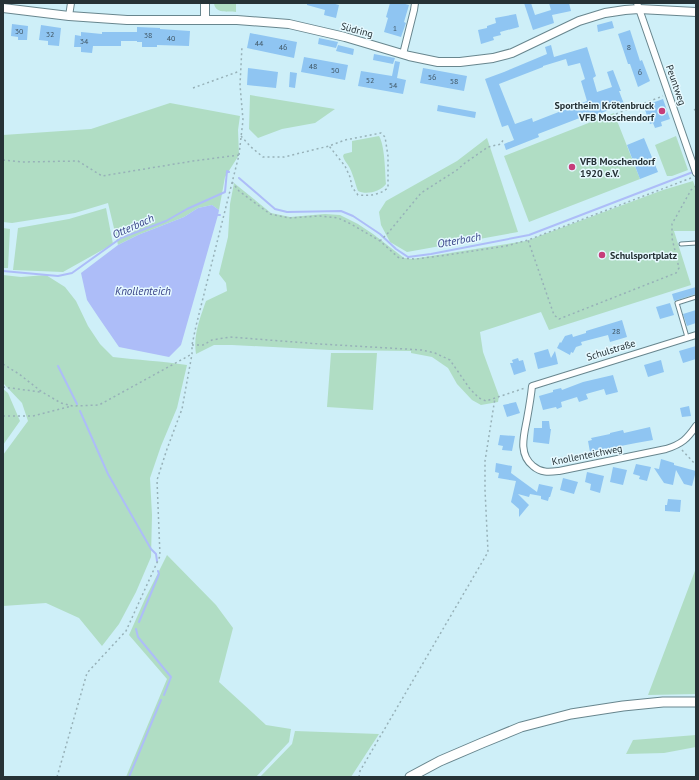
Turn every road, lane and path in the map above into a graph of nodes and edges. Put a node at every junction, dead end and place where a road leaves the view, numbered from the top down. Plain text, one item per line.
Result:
1 (71, 3) edge
2 (205, 3) edge
3 (414, 3) edge
4 (638, 6) edge
5 (3, 8) edge
6 (696, 12) edge
7 (69, 16) junction
8 (205, 19) junction
9 (242, 46) dead end
10 (403, 54) junction
11 (240, 71) junction
12 (193, 88) dead end
13 (668, 94) junction
14 (616, 114) dead end
15 (241, 136) junction
16 (502, 140) dead end
17 (329, 146) junction
18 (239, 155) junction
19 (3, 160) edge
20 (696, 173) edge
21 (232, 182) junction
22 (696, 186) edge
23 (528, 240) junction
24 (380, 241) junction
25 (696, 243) edge
26 (681, 244) dead end
27 (696, 297) edge
28 (696, 335) edge
29 (687, 337) junction
30 (192, 346) junction
31 (192, 354) junction
32 (3, 364) edge
33 (532, 386) junction
34 (3, 387) edge
35 (42, 392) junction
36 (495, 398) junction
37 (73, 406) junction
38 (3, 416) edge
39 (696, 426) edge
40 (678, 446) junction
41 (696, 465) edge
42 (696, 702) edge
43 (57, 777) edge
44 (359, 777) edge
45 (410, 777) edge

1 - 7 street
2 - 8 street
3 - 10 street
4 - 6 street, Südring
4 - 10 street, Südring
4 - 13 street, Peuntweg
5 - 7 street, Südring
7 - 8 street, Südring
8 - 10 street, Südring
9 - 11 path
11 - 12 path
11 - 15 path
13 - 14 path
13 - 20 street, Peuntweg
15 - 17 path
15 - 18 path
16 - 24 path
17 - 17 path
18 - 19 path
18 - 21 path
20 - 23 path
21 - 24 path
21 - 30 path
22 - 23 path
23 - 24 path
25 - 26 lane
27 - 29 lane
28 - 29 street, Schulstraße
29 - 33 street, Schulstraße
30 - 31 path
30 - 36 path
31 - 37 path
31 - 43 path
32 - 35 path
33 - 36 path
33 - 40 street, Knollenteichweg
34 - 35 path
35 - 37 path
36 - 44 path
37 - 38 path
39 - 40 street
40 - 41 path
42 - 45 main road

